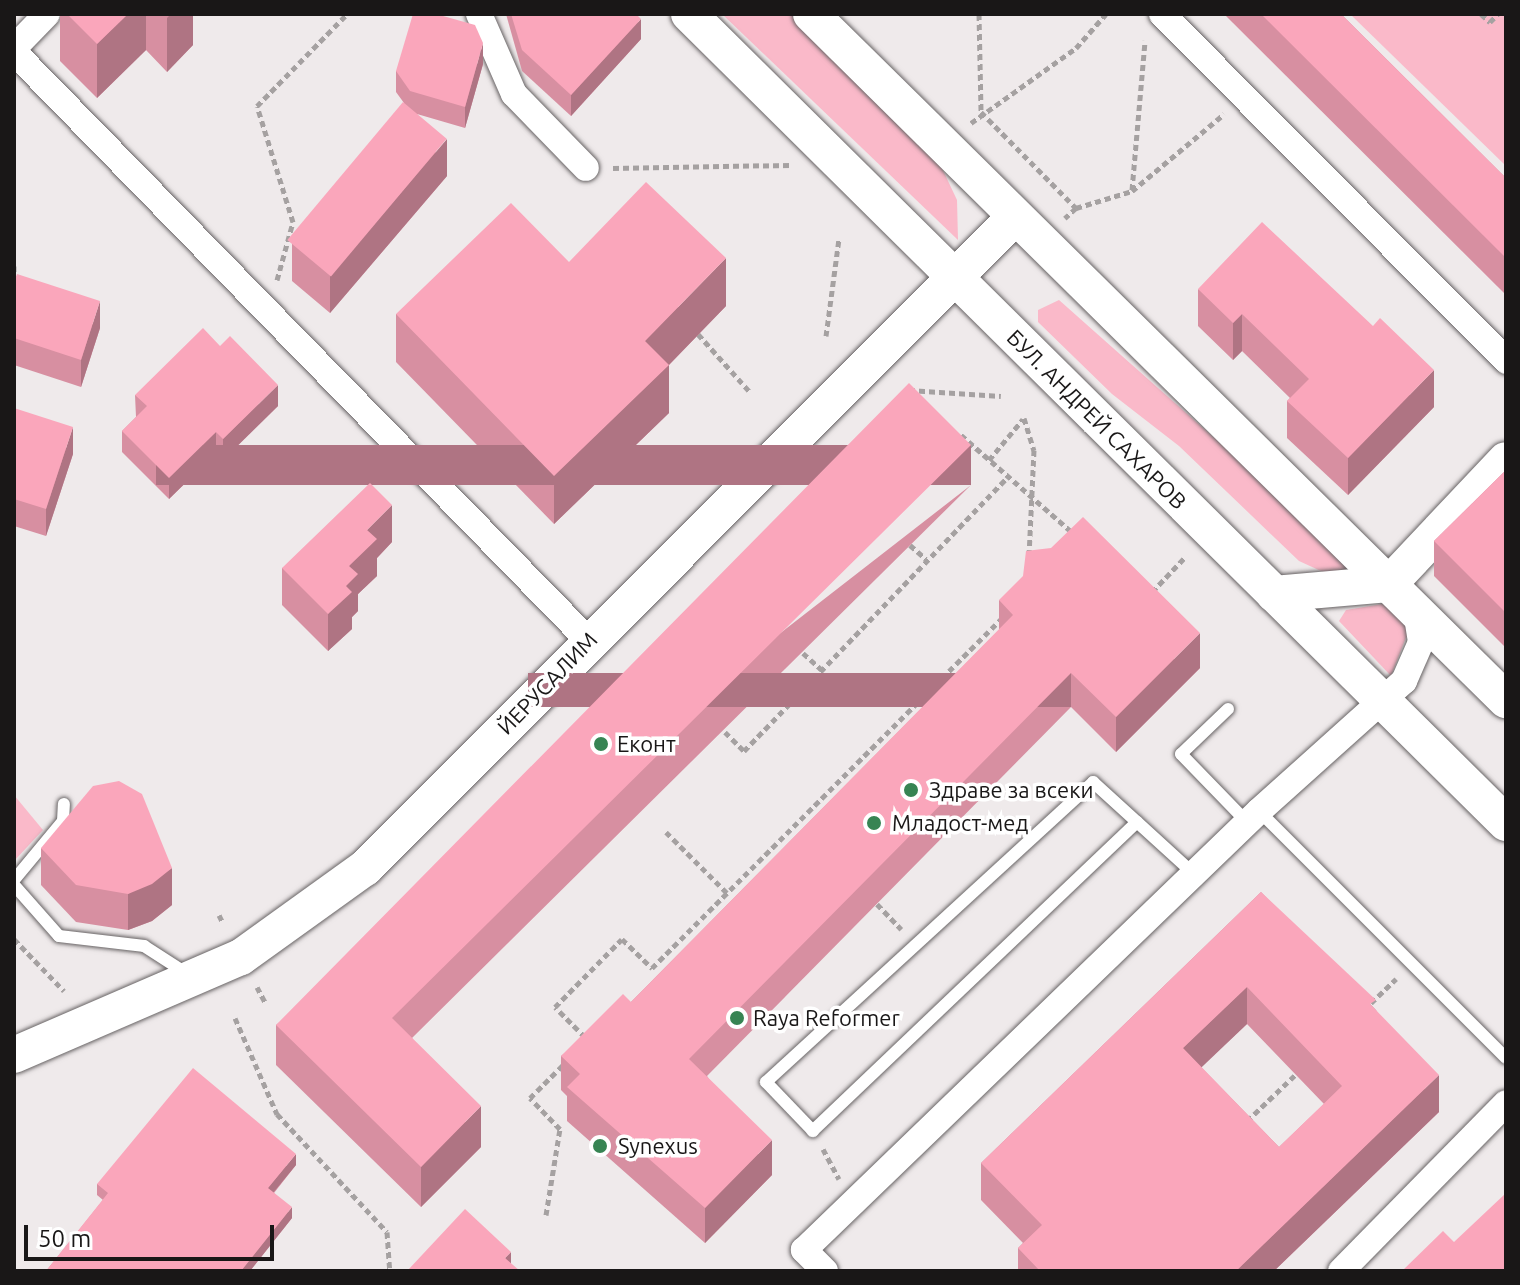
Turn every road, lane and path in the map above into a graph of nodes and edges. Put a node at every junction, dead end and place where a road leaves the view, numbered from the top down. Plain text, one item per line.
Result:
1 (47, 14) edge
2 (347, 14) edge
3 (479, 14) edge
4 (689, 14) edge
5 (811, 14) edge
6 (979, 14) edge
7 (1106, 14) edge
8 (1481, 14) edge
9 (1498, 14) edge
10 (1152, 21) edge
11 (14, 50) edge
12 (1244, 96) junction
13 (981, 112) junction
14 (968, 126) dead end
15 (796, 165) dead end
16 (586, 168) joint
17 (1132, 191) junction
18 (1076, 208) junction
19 (1014, 218) junction
20 (1061, 222) dead end
21 (839, 239) dead end
22 (14, 266) edge
23 (953, 274) junction
24 (14, 281) edge
25 (261, 305) junction
26 (698, 334) edge
27 (826, 336) dead end
28 (1506, 361) edge
29 (750, 392) dead end
30 (1001, 396) dead end
31 (920, 400) edge
32 (954, 430) edge
33 (989, 460) junction
34 (1506, 460) edge
35 (1008, 477) junction
36 (1031, 497) junction
37 (1076, 543) edge
38 (910, 545) edge
39 (1193, 549) dead end
40 (926, 559) junction
41 (1399, 572) junction
42 (1029, 575) edge
43 (1274, 594) junction
44 (1144, 599) edge
45 (1009, 611) edge
46 (1416, 611) junction
47 (588, 640) junction
48 (803, 653) edge
49 (822, 670) junction
50 (1382, 700) junction
51 (1506, 700) edge
52 (1228, 709) dead end
53 (725, 732) edge
54 (64, 804) dead end
55 (1253, 816) junction
56 (1137, 822) junction
57 (1506, 823) edge
58 (796, 824) junction
59 (666, 832) dead end
60 (807, 835) edge
61 (1194, 874) junction
62 (14, 882) edge
63 (727, 893) junction
64 (877, 904) edge
65 (219, 915) dead end
66 (223, 923) dead end
67 (14, 939) edge
68 (916, 944) junction
69 (1412, 965) junction
70 (195, 979) junction
71 (257, 986) dead end
72 (64, 991) dead end
73 (266, 1004) dead end
74 (1363, 1011) edge
75 (235, 1018) dead end
76 (578, 1049) edge
77 (14, 1055) edge
78 (1506, 1058) edge
79 (569, 1059) edge
80 (1296, 1074) edge
81 (1506, 1103) edge
82 (1243, 1126) edge
83 (813, 1131) junction
84 (871, 1186) junction
85 (546, 1215) dead end
86 (390, 1271) edge
87 (825, 1271) edge
88 (1341, 1271) edge

1 - 11 street
2 - 25 path
3 - 16 street
4 - 23 main road, БУЛ. АНДРЕЙ САХАРОВ
5 - 19 main road
6 - 13 path
7 - 13 path
8 - 9 path
10 - 12 street
10 - 17 path
11 - 25 street
12 - 17 path
12 - 28 street
13 - 14 path
13 - 18 path
15 - 16 path
17 - 18 path
18 - 20 path
19 - 23 main road, ЙЕРУСАЛИМ
19 - 41 main road
21 - 27 path
22 - 24 path
23 - 43 main road, БУЛ. АНДРЕЙ САХАРОВ
23 - 47 main road, ЙЕРУСАЛИМ
25 - 47 street
26 - 29 path
30 - 31 path
32 - 33 path
33 - 35 path
33 - 36 path
34 - 41 main road
35 - 36 path
35 - 40 path
36 - 37 path
36 - 42 path
38 - 40 path
39 - 44 path
40 - 49 path
41 - 43 main road
41 - 46 main road
43 - 50 main road, БУЛ. АНДРЕЙ САХАРОВ
45 - 58 path
46 - 50 street
46 - 51 main road
47 - 70 main road, ЙЕРУСАЛИМ
48 - 49 path
49 - 53 path
50 - 55 street
50 - 57 main road, БУЛ. АНДРЕЙ САХАРОВ
52 - 55 lane
54 - 62 lane
55 - 61 street
55 - 69 lane
56 - 61 lane
56 - 68 lane
56 - 83 lane
58 - 60 path
58 - 63 path
59 - 63 path
61 - 84 street
62 - 70 lane
63 - 76 path
64 - 68 path
65 - 66 path
67 - 72 path
68 - 83 lane
69 - 74 path
69 - 78 lane
70 - 77 main road, ЙЕРУСАЛИМ
71 - 73 path
75 - 86 path
79 - 85 path
80 - 82 path
81 - 88 street
83 - 84 path
84 - 87 street

